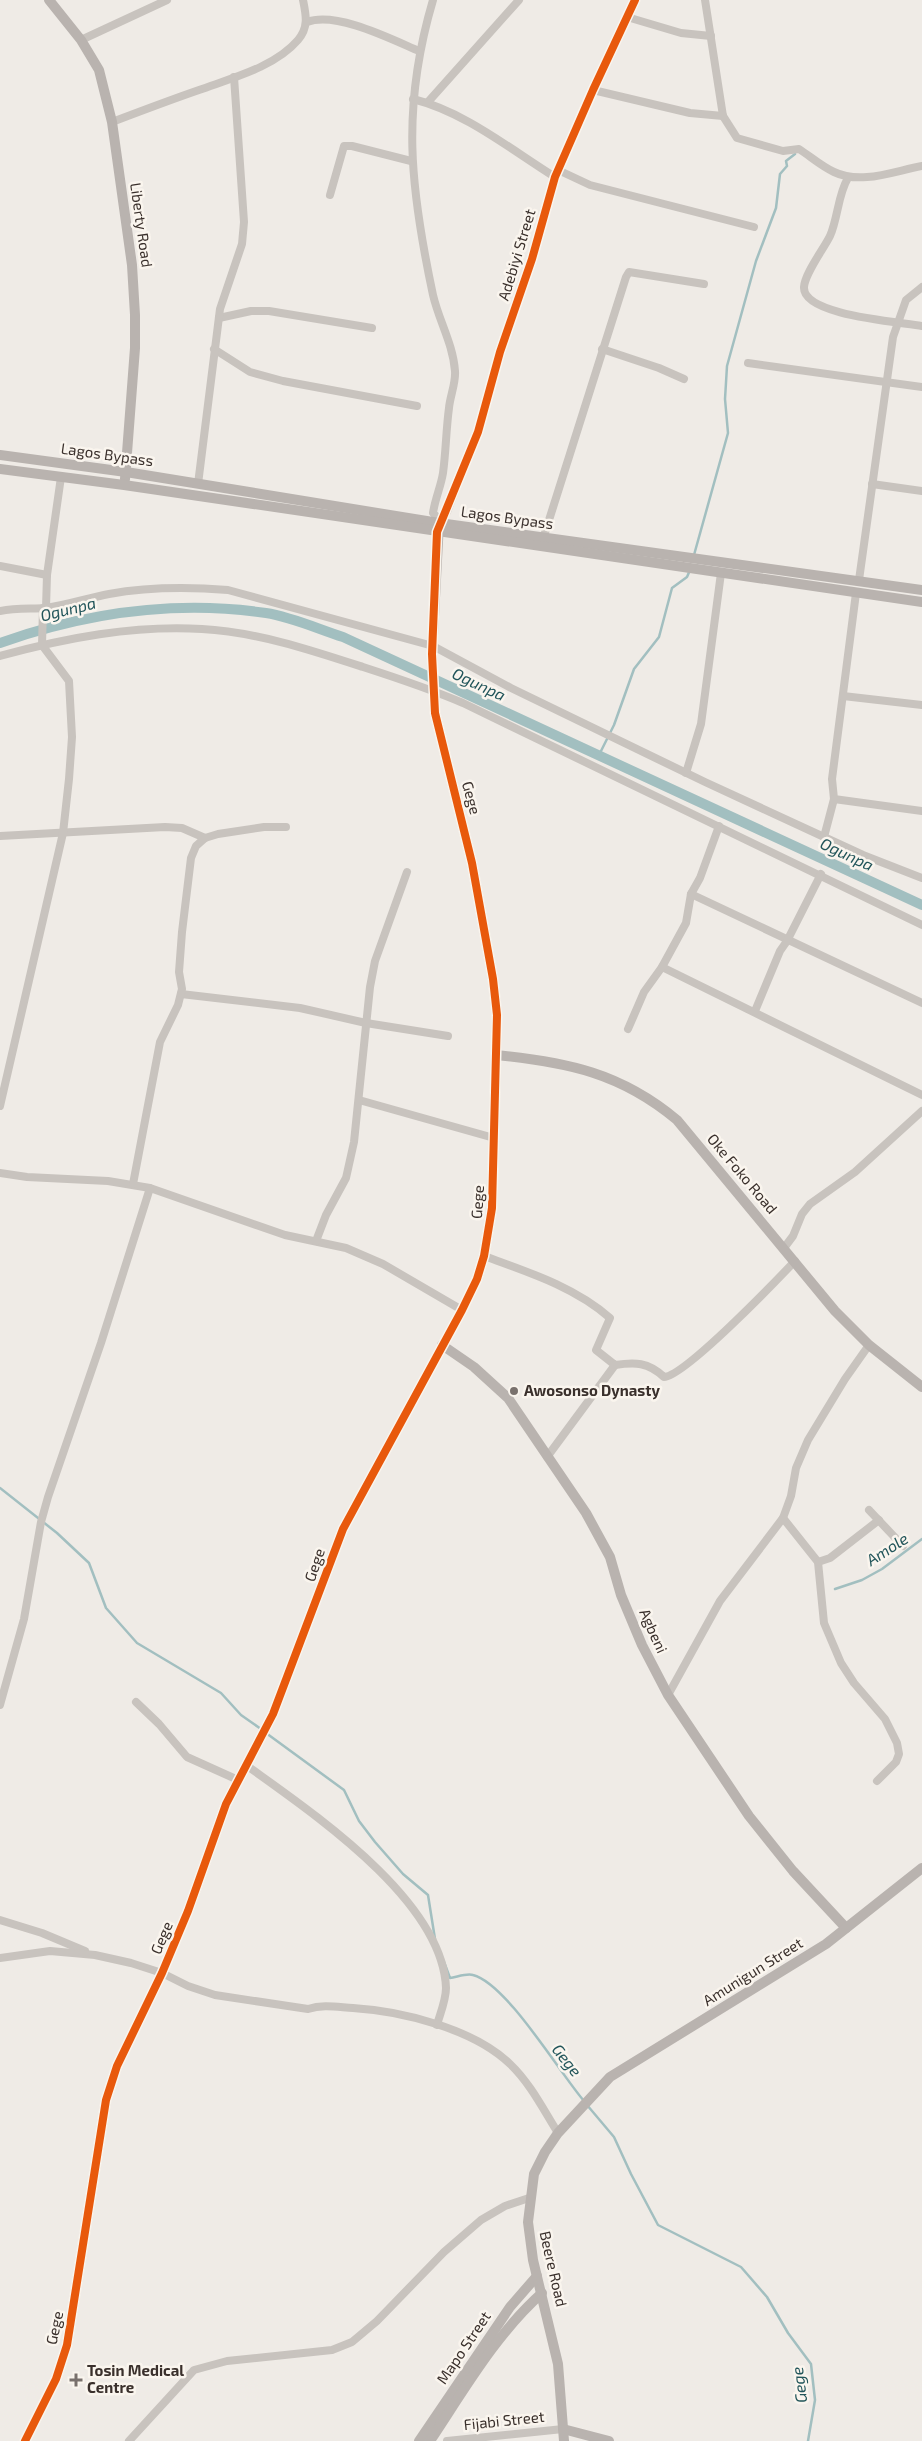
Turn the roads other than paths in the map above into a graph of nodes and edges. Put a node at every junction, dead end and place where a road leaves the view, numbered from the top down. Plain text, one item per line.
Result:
1 (49, 0) edge
2 (167, 0) edge
3 (303, 0) edge
4 (433, 0) edge
5 (519, 0) edge
6 (635, 0) edge
7 (705, 0) edge
8 (627, 17) junction
9 (307, 22) junction
10 (710, 36) junction
11 (81, 40) junction
12 (419, 51) junction
13 (234, 77) junction
14 (593, 90) junction
15 (413, 98) junction
16 (428, 102) junction
17 (723, 116) junction
18 (112, 122) junction
19 (411, 161) junction
20 (922, 166) edge
21 (557, 174) junction
22 (848, 178) junction
23 (330, 195) dead end
24 (754, 227) dead end
25 (704, 284) dead end
26 (922, 287) edge
27 (219, 318) junction
28 (897, 321) junction
29 (922, 326) edge
30 (372, 328) dead end
31 (214, 349) junction
32 (602, 349) junction
33 (748, 363) dead end
34 (684, 379) dead end
35 (887, 383) junction
36 (922, 387) edge
37 (417, 406) dead end
38 (0, 455) edge
39 (0, 470) edge
40 (126, 472) junction
41 (61, 478) junction
42 (198, 484) junction
43 (872, 484) junction
44 (124, 485) junction
45 (922, 491) edge
46 (439, 525) junction
47 (543, 539) junction
48 (0, 566) edge
49 (721, 573) junction
50 (47, 575) junction
51 (859, 580) junction
52 (922, 590) edge
53 (856, 593) junction
54 (922, 602) edge
55 (44, 608) junction
56 (0, 611) edge
57 (42, 643) junction
58 (432, 650) junction
59 (0, 656) edge
60 (433, 688) junction
61 (843, 696) junction
62 (922, 705) edge
63 (686, 773) junction
64 (834, 800) junction
65 (922, 811) edge
66 (719, 826) junction
67 (286, 827) dead end
68 (62, 833) junction
69 (0, 836) edge
70 (824, 837) junction
71 (206, 838) junction
72 (407, 872) dead end
73 (821, 874) junction
74 (922, 878) edge
75 (692, 894) junction
76 (922, 925) edge
77 (787, 941) junction
78 (662, 967) junction
79 (181, 994) junction
80 (922, 1003) edge
81 (755, 1011) junction
82 (366, 1023) junction
83 (628, 1029) dead end
84 (448, 1036) dead end
85 (496, 1055) junction
86 (922, 1095) edge
87 (359, 1100) junction
88 (0, 1106) edge
89 (922, 1112) edge
90 (494, 1138) junction
91 (0, 1173) edge
92 (133, 1184) junction
93 (150, 1188) junction
94 (316, 1241) junction
95 (784, 1248) junction
96 (484, 1256) junction
97 (795, 1261) junction
98 (462, 1310) junction
99 (442, 1345) junction
100 (869, 1345) junction
101 (615, 1365) junction
102 (922, 1387) edge
103 (547, 1457) junction
104 (869, 1510) dead end
105 (783, 1518) junction
106 (879, 1520) junction
107 (902, 1546) dead end
108 (818, 1562) junction
109 (668, 1695) junction
110 (136, 1702) dead end
111 (0, 1705) edge
112 (246, 1765) junction
113 (238, 1780) junction
114 (877, 1781) dead end
115 (922, 1868) edge
116 (0, 1920) edge
117 (846, 1928) junction
118 (95, 1956) junction
119 (0, 1958) edge
120 (162, 1973) junction
121 (436, 2025) junction
122 (595, 2093) joint
123 (558, 2133) junction
124 (530, 2198) junction
125 (537, 2276) junction
126 (542, 2293) junction
127 (563, 2429) junction
128 (25, 2441) edge
129 (129, 2441) edge
130 (419, 2441) edge
131 (430, 2441) edge
132 (447, 2441) edge
133 (564, 2441) edge
134 (609, 2441) edge

1 - 11 street, Liberty Road
2 - 11 street
3 - 9 street
4 - 12 street
5 - 16 street
6 - 8 street, Adebiyi Street
7 - 10 street
8 - 10 street
8 - 14 street, Adebiyi Street
9 - 12 street
9 - 13 street
10 - 17 street
11 - 18 street, Liberty Road
12 - 15 street
13 - 18 street
13 - 27 street
14 - 17 street
14 - 21 street, Adebiyi Street
15 - 16 street
15 - 19 street
16 - 21 street
17 - 22 street
18 - 40 street, Liberty Road
19 - 23 street
19 - 46 street
20 - 22 street
21 - 24 street
21 - 46 street, Adebiyi Street
22 - 28 street
25 - 32 street
26 - 28 street
27 - 30 street
27 - 31 street
28 - 29 street
28 - 35 street
31 - 37 street
31 - 42 street
32 - 34 street
32 - 47 street
33 - 35 street
35 - 36 street
35 - 43 street
38 - 40 street, Lagos Bypass
39 - 41 street, Lagos Bypass
40 - 42 street, Lagos Bypass
40 - 44 street, Liberty Road
41 - 44 street, Lagos Bypass
41 - 50 street
42 - 46 street, Lagos Bypass
43 - 45 street
43 - 51 street
44 - 46 street, Lagos Bypass
46 - 47 street, Lagos Bypass
46 - 49 street, Lagos Bypass
46 - 58 street, Gege
47 - 51 street, Lagos Bypass
48 - 50 street
49 - 53 street, Lagos Bypass
49 - 63 street
50 - 55 street
51 - 52 street, Lagos Bypass
53 - 54 street, Lagos Bypass
53 - 61 street
55 - 56 street
55 - 57 street
55 - 58 street
57 - 59 street
57 - 60 street
57 - 68 street
58 - 60 street, Gege
58 - 63 street
60 - 66 street
60 - 85 street, Gege
61 - 62 street
61 - 64 street
63 - 70 street
64 - 65 street
64 - 70 street
66 - 73 street
66 - 75 street
67 - 71 street
68 - 69 street
68 - 71 street
68 - 88 street
70 - 74 street
71 - 79 street
72 - 82 street
73 - 76 street
73 - 77 street
75 - 77 street
75 - 78 street
77 - 80 street
77 - 81 street
78 - 81 street
78 - 83 street
79 - 82 street
79 - 92 street
81 - 86 street
82 - 84 street
82 - 87 street
85 - 90 street, Gege
85 - 95 street, Oke Foko Road
87 - 90 street
87 - 94 street
89 - 95 street
90 - 96 street, Gege
91 - 92 street
92 - 93 street
93 - 94 street
93 - 111 street
94 - 98 street
95 - 97 street, Oke Foko Road
96 - 98 street, Gege
96 - 101 street
97 - 100 street, Oke Foko Road
97 - 101 street
98 - 99 street, Gege
99 - 103 street, Agbeni
99 - 112 street, Gege
100 - 102 street, Oke Foko Road
100 - 105 street
101 - 103 street
103 - 109 street, Agbeni
104 - 106 street
105 - 108 street
105 - 109 street
106 - 107 street
106 - 108 street
108 - 114 street
109 - 117 street, Agbeni
110 - 113 street
112 - 113 street, Gege
112 - 121 street
113 - 120 street, Gege
115 - 117 street, Amunigun Street
116 - 118 street
117 - 122 street, Amunigun Street
118 - 119 street
118 - 120 street
120 - 121 street
120 - 128 street, Gege
121 - 123 street
122 - 123 street, Beere Road
123 - 124 street, Beere Road
124 - 125 street, Beere Road
124 - 129 street
125 - 126 street, Beere Road
125 - 130 street, Mapo Street
126 - 127 street, Beere Road
126 - 131 street, Mapo Street
127 - 132 street, Fijabi Street
127 - 133 street, Beere Road
127 - 134 street

